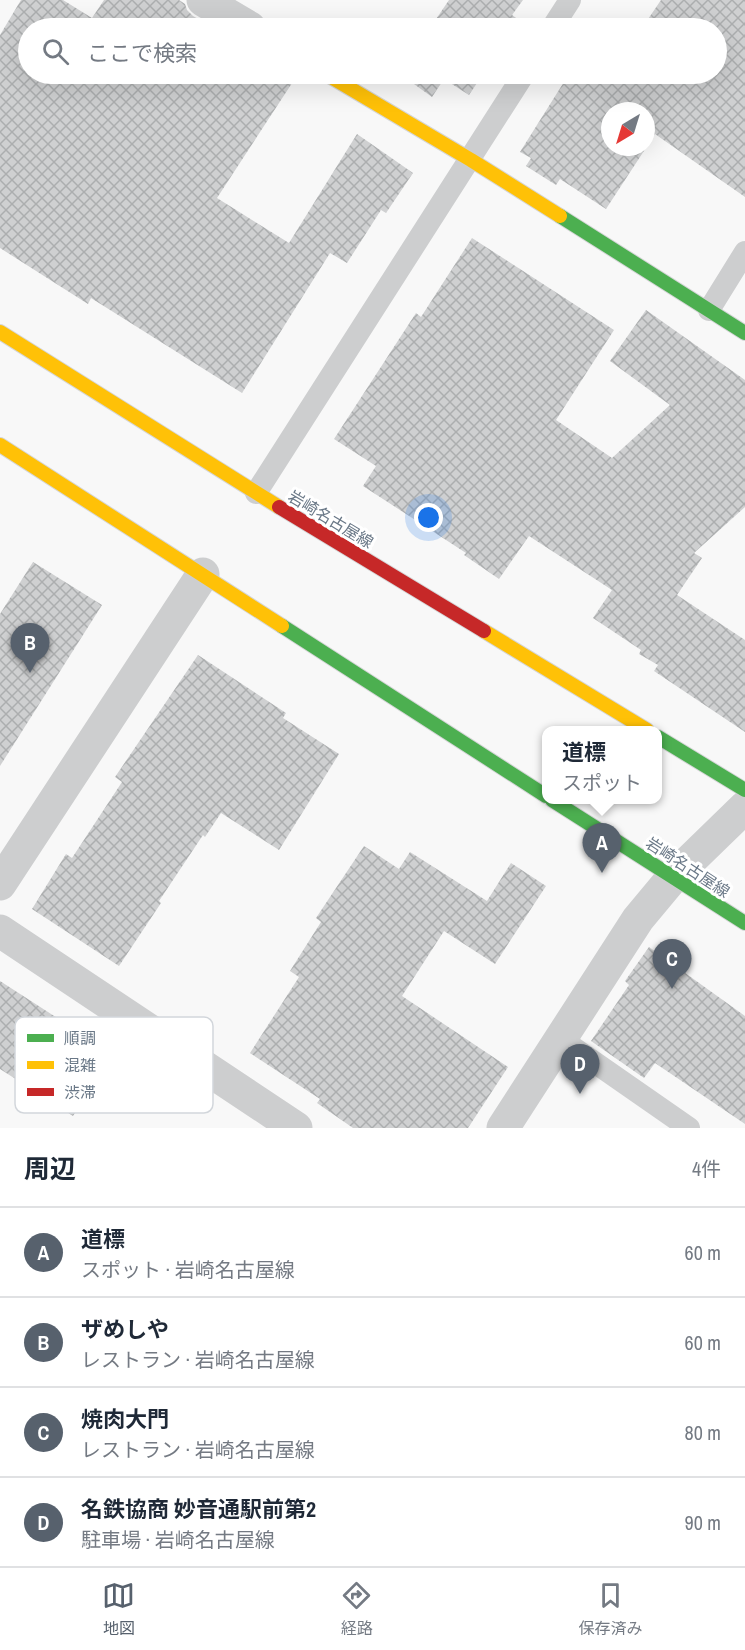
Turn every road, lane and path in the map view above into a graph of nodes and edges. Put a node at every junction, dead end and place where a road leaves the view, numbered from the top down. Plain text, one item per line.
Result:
1 (203, 0) edge
2 (570, 0) edge
3 (233, 18) edge
4 (558, 18) edge
5 (343, 84) edge
6 (518, 84) edge
7 (471, 160) junction
8 (745, 252) edge
9 (709, 310) junction
10 (0, 332) edge
11 (745, 333) edge
12 (0, 445) edge
13 (256, 494) junction
14 (203, 574) junction
15 (640, 726) edge
16 (662, 740) edge
17 (745, 790) edge
18 (542, 793) edge
19 (558, 804) edge
20 (745, 807) edge
21 (673, 877) junction
22 (0, 884) edge
23 (745, 923) edge
24 (0, 931) edge
25 (129, 1017) edge
26 (561, 1039) junction
27 (213, 1073) edge
28 (296, 1128) edge
29 (503, 1128) edge
30 (689, 1128) edge

1 - 3 street
2 - 4 lane
5 - 7 main road
6 - 7 lane
7 - 9 main road
7 - 13 lane
8 - 9 lane
9 - 11 main road
10 - 13 main road, 岩崎名古屋線
12 - 14 main road
13 - 15 main road, 岩崎名古屋線
14 - 18 main road
14 - 22 street
16 - 17 main road
19 - 21 main road, 岩崎名古屋線
20 - 21 street
21 - 23 main road, 岩崎名古屋線
21 - 26 street
24 - 25 street
26 - 29 street
26 - 30 lane
27 - 28 street

